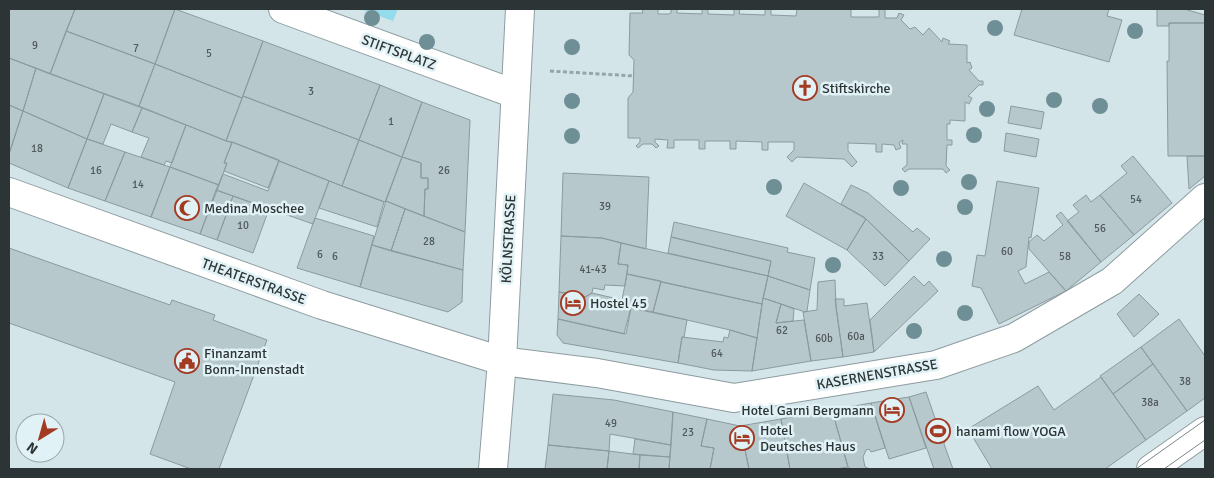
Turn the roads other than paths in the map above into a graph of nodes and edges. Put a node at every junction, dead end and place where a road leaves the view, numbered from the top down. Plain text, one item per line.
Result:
1 (283, 9) edge
2 (520, 9) edge
3 (516, 82) junction
4 (9, 192) edge
5 (1205, 198) edge
6 (502, 361) junction
7 (1205, 431) edge
8 (493, 469) edge
9 (1151, 469) edge

1 - 3 street, STIFTSPLATZ
2 - 3 street, KÖLNSTRASSE
3 - 6 street, KÖLNSTRASSE
4 - 6 street, THEATERSTRASSE
5 - 6 street, KASERNENSTRASSE
6 - 8 street, KÖLNSTRASSE
7 - 9 street

